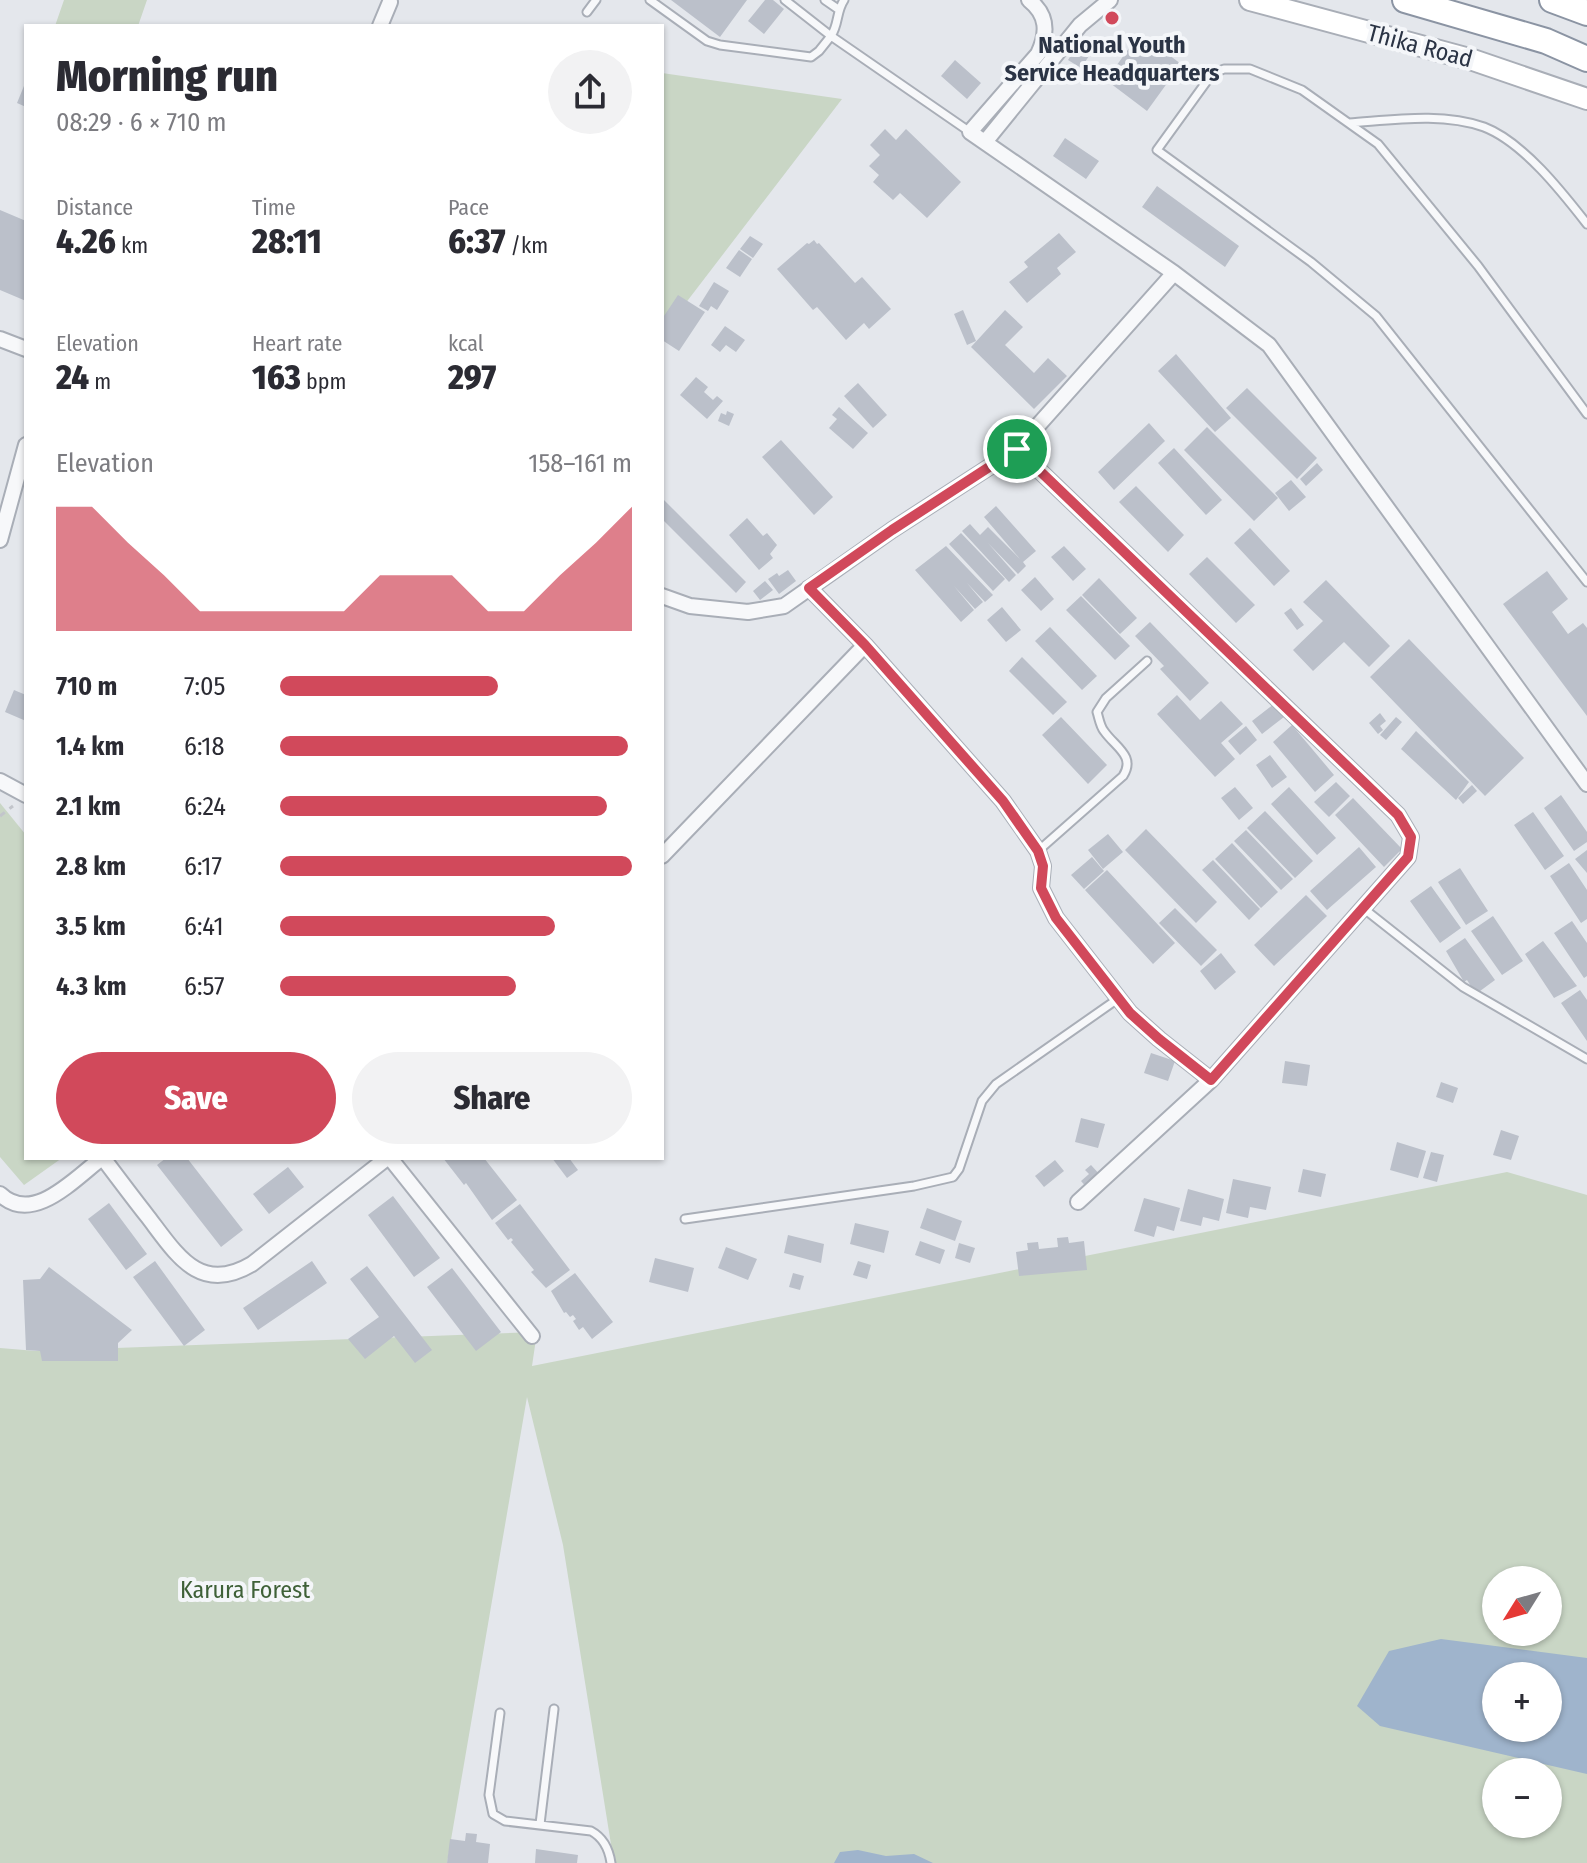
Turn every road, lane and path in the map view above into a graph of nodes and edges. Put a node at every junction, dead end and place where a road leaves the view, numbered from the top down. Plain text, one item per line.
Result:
1 (596, 0) edge
2 (650, 0) edge
3 (785, 0) edge
4 (825, 0) edge
5 (844, 0) edge
6 (1029, 0) edge
7 (1110, 0) edge
8 (1250, 0) edge
9 (1405, 0) edge
10 (1552, 0) edge
11 (390, 2) dead end
12 (838, 9) junction
13 (587, 12) dead end
14 (1587, 13) edge
15 (381, 24) edge
16 (831, 36) junction
17 (1587, 59) edge
18 (1587, 99) edge
19 (1349, 123) junction
20 (970, 132) junction
21 (985, 142) junction
22 (1587, 224) edge
23 (1174, 273) junction
24 (0, 339) edge
25 (24, 348) edge
26 (1587, 414) edge
27 (1017, 449) junction
28 (24, 452) edge
29 (0, 540) edge
30 (1587, 582) edge
31 (809, 588) junction
32 (664, 597) edge
33 (865, 645) junction
34 (1147, 661) dead end
35 (0, 781) edge
36 (1587, 784) edge
37 (24, 794) edge
38 (1038, 851) junction
39 (664, 854) edge
40 (1363, 908) junction
41 (1119, 998) junction
42 (1587, 1059) edge
43 (1211, 1080) junction
44 (99, 1160) edge
45 (104, 1160) edge
46 (385, 1160) edge
47 (390, 1160) edge
48 (0, 1194) edge
49 (1078, 1202) dead end
50 (685, 1219) dead end
51 (532, 1336) dead end
52 (554, 1709) dead end
53 (500, 1713) dead end
54 (540, 1824) junction
55 (611, 1863) edge

1 - 13 lane
2 - 16 lane
3 - 16 lane
4 - 12 lane
5 - 12 lane
6 - 20 street
7 - 21 street
8 - 18 main road, Thika Road
9 - 17 highway, Thika Road
10 - 14 highway
11 - 15 street
12 - 16 lane
16 - 20 lane
19 - 22 lane
19 - 26 lane
19 - 30 lane
20 - 21 street
21 - 23 street
23 - 27 street
23 - 36 street
24 - 25 street
27 - 31 street
27 - 40 street
28 - 29 street
31 - 32 street
31 - 33 street
33 - 38 street
33 - 39 street
34 - 38 lane
35 - 37 street
38 - 41 street
40 - 42 lane
40 - 43 street
41 - 43 street
41 - 50 lane
43 - 49 street
44 - 48 street
45 - 46 street
47 - 51 street
52 - 54 lane
53 - 54 lane
54 - 55 lane

